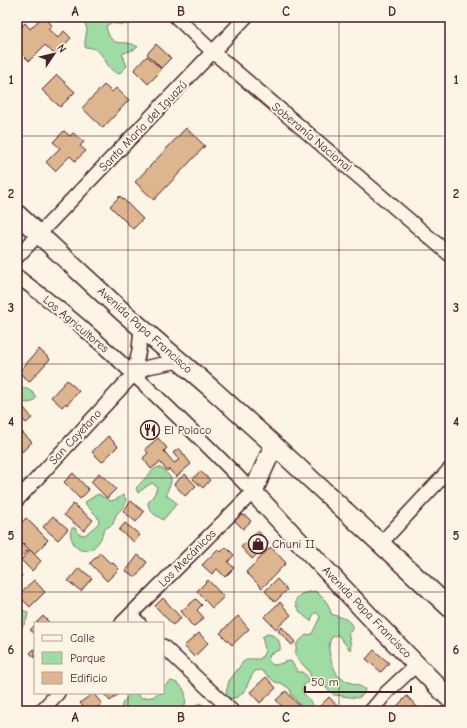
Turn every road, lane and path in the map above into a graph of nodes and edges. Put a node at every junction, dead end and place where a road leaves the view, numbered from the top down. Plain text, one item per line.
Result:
1 (176, 17) edge
2 (246, 17) edge
3 (213, 52) junction
4 (17, 214) edge
5 (39, 234) junction
6 (450, 255) edge
7 (17, 257) edge
8 (17, 276) edge
9 (141, 327) junction
10 (179, 361) junction
11 (134, 374) junction
12 (274, 445) junction
13 (450, 469) edge
14 (253, 492) junction
15 (17, 500) edge
16 (380, 543) junction
17 (450, 608) edge
18 (130, 620) edge
19 (164, 647) edge
20 (417, 664) junction
21 (57, 694) edge
22 (450, 699) edge
23 (41, 711) edge
24 (232, 711) edge
25 (371, 711) edge

1 - 3 street, Soberanía Nacional
2 - 3 street, Santa María del Iguazú
3 - 5 street, Santa María del Iguazú
3 - 6 street, Soberanía Nacional
4 - 5 main road, Avenida Papa Francisco
5 - 7 street, Santa María del Iguazú
5 - 9 main road, Avenida Papa Francisco
8 - 11 street, Los Agricultores
9 - 10 main road, Avenida Papa Francisco
9 - 11 street
10 - 11 street, San Cayetano
10 - 12 main road, Avenida Papa Francisco
11 - 14 street, Los Agricultores
11 - 15 street, San Cayetano
12 - 14 main road
12 - 16 main road, Avenida Papa Francisco
13 - 16 street
14 - 18 street, Los Mecánicos
14 - 20 main road, Avenida Papa Francisco
16 - 17 main road, Avenida Papa Francisco
19 - 24 street
20 - 22 main road, Avenida Papa Francisco
20 - 25 street
21 - 23 street

